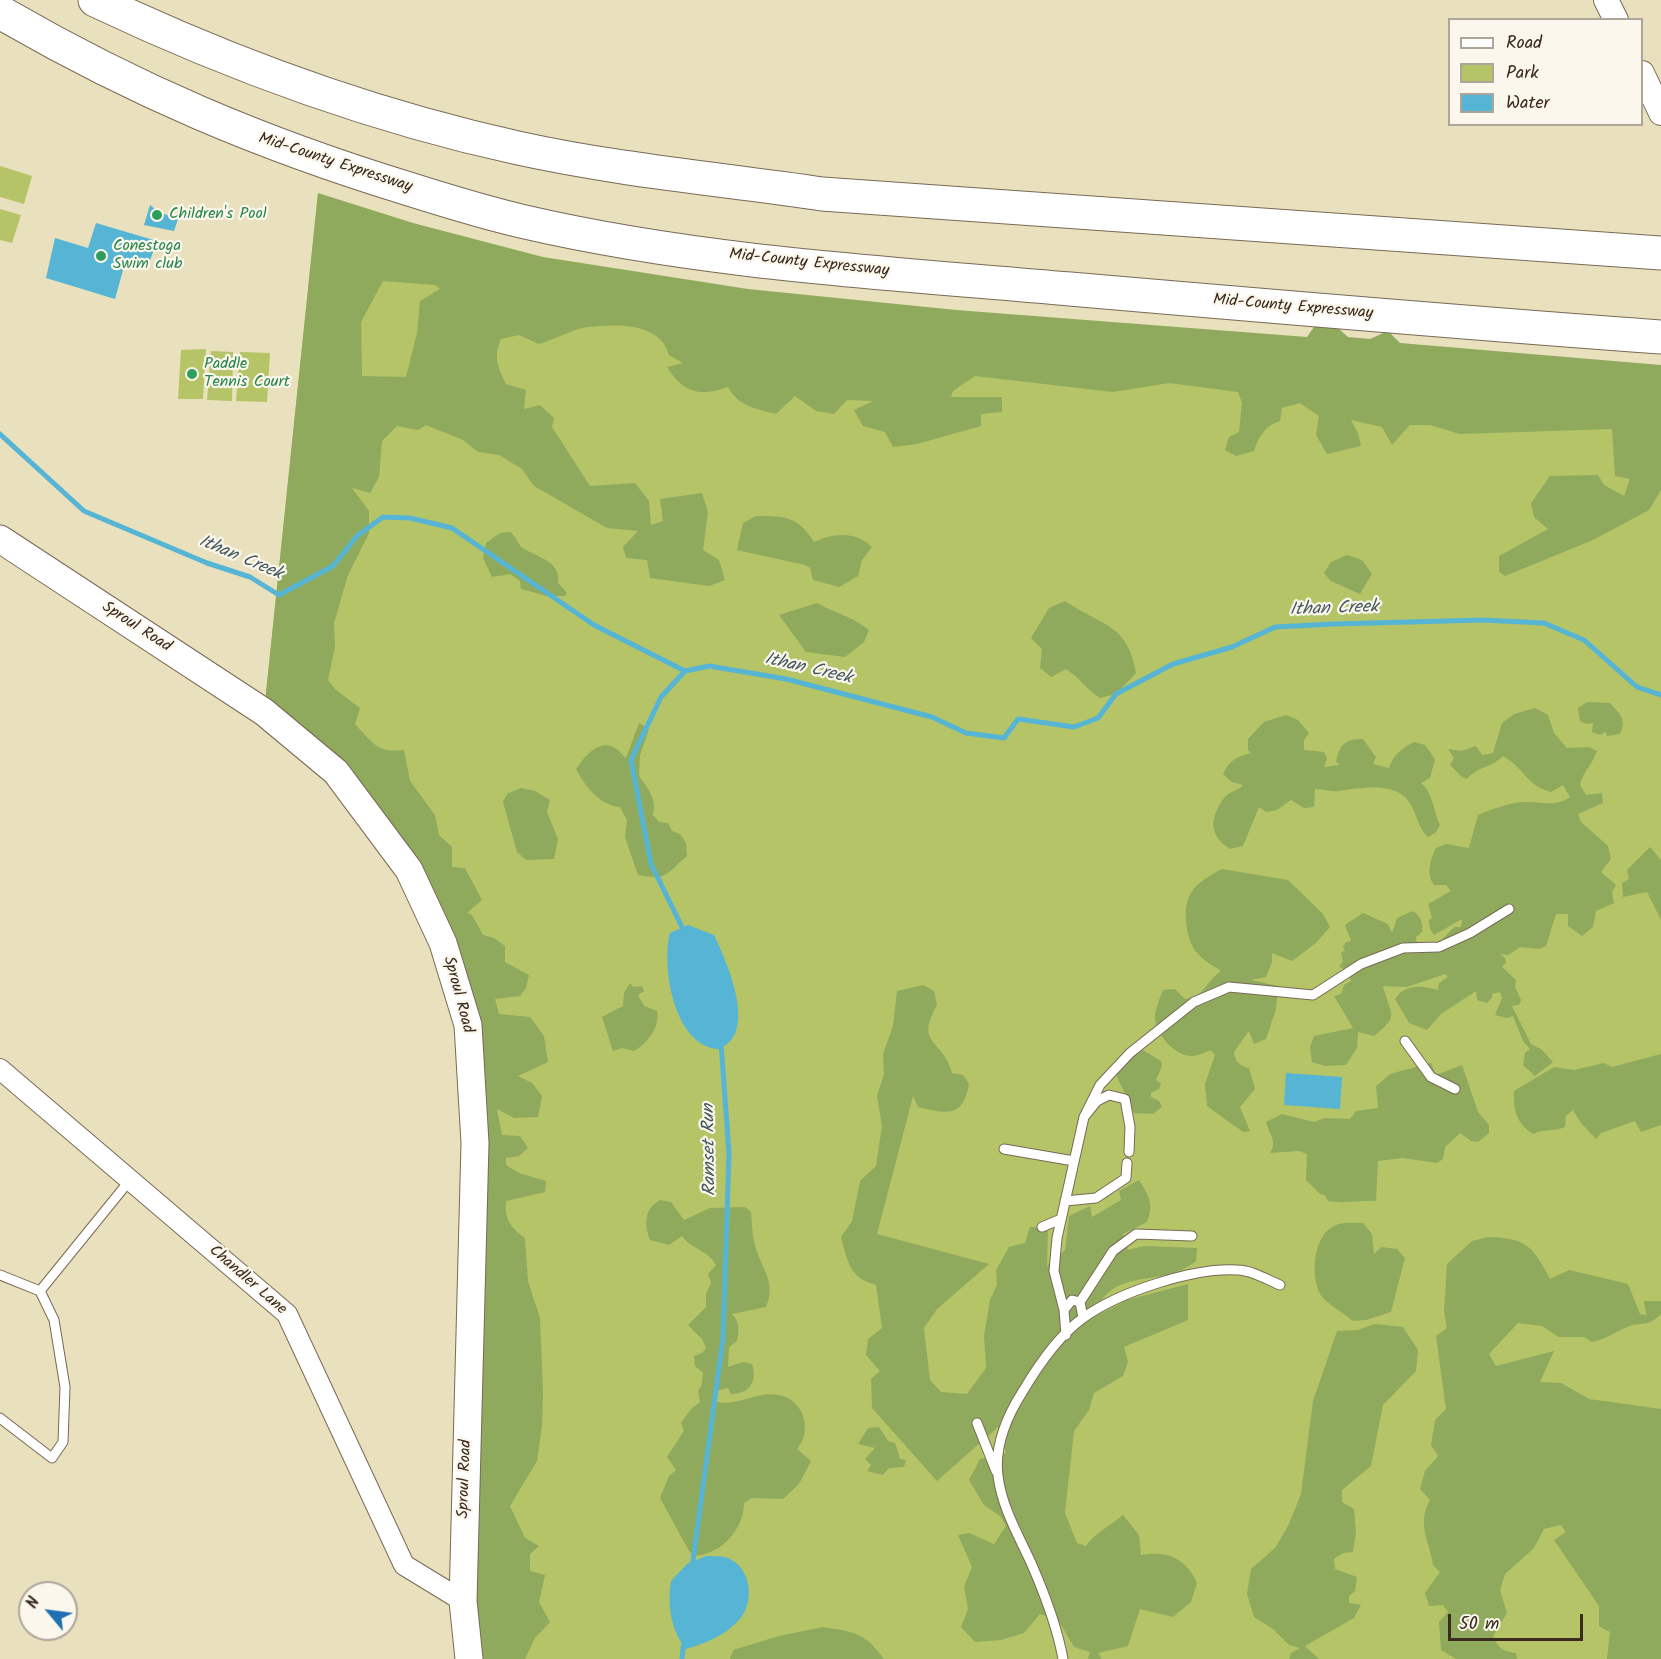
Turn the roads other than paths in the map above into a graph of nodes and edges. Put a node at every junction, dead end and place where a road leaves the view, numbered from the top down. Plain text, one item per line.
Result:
1 (95, 0) edge
2 (1606, 0) edge
3 (0, 12) edge
4 (1615, 18) edge
5 (1643, 77) edge
6 (1661, 113) edge
7 (1661, 253) edge
8 (1661, 337) edge
9 (0, 539) edge
10 (1509, 909) dead end
11 (1405, 1041) dead end
12 (0, 1069) edge
13 (1455, 1089) dead end
14 (1084, 1117) junction
15 (1004, 1149) dead end
16 (1129, 1152) dead end
17 (1074, 1161) junction
18 (1127, 1164) dead end
19 (130, 1180) junction
20 (1065, 1201) junction
21 (1061, 1219) junction
22 (1042, 1227) dead end
23 (1192, 1236) dead end
24 (0, 1275) edge
25 (1280, 1285) dead end
26 (40, 1291) junction
27 (1080, 1302) junction
28 (1064, 1310) junction
29 (1083, 1318) junction
30 (1066, 1335) junction
31 (0, 1418) edge
32 (977, 1423) dead end
33 (998, 1476) junction
34 (463, 1601) junction
35 (469, 1659) edge
36 (1064, 1659) edge

1 - 7 highway
2 - 4 street
3 - 8 highway, Mid-County Expressway
5 - 6 street
9 - 34 main road, Sproul Road
10 - 14 lane
11 - 13 lane
12 - 19 street, Chandler Lane
14 - 16 lane
14 - 17 lane
15 - 17 lane
17 - 20 lane
18 - 20 lane
19 - 26 lane
19 - 34 street, Chandler Lane
20 - 21 lane
21 - 22 lane
21 - 28 lane
23 - 27 lane
24 - 26 lane
25 - 29 lane
26 - 31 lane
27 - 28 lane
27 - 29 lane
28 - 30 lane
29 - 30 lane
30 - 33 lane
32 - 33 lane
33 - 36 lane
34 - 35 main road, Sproul Road

